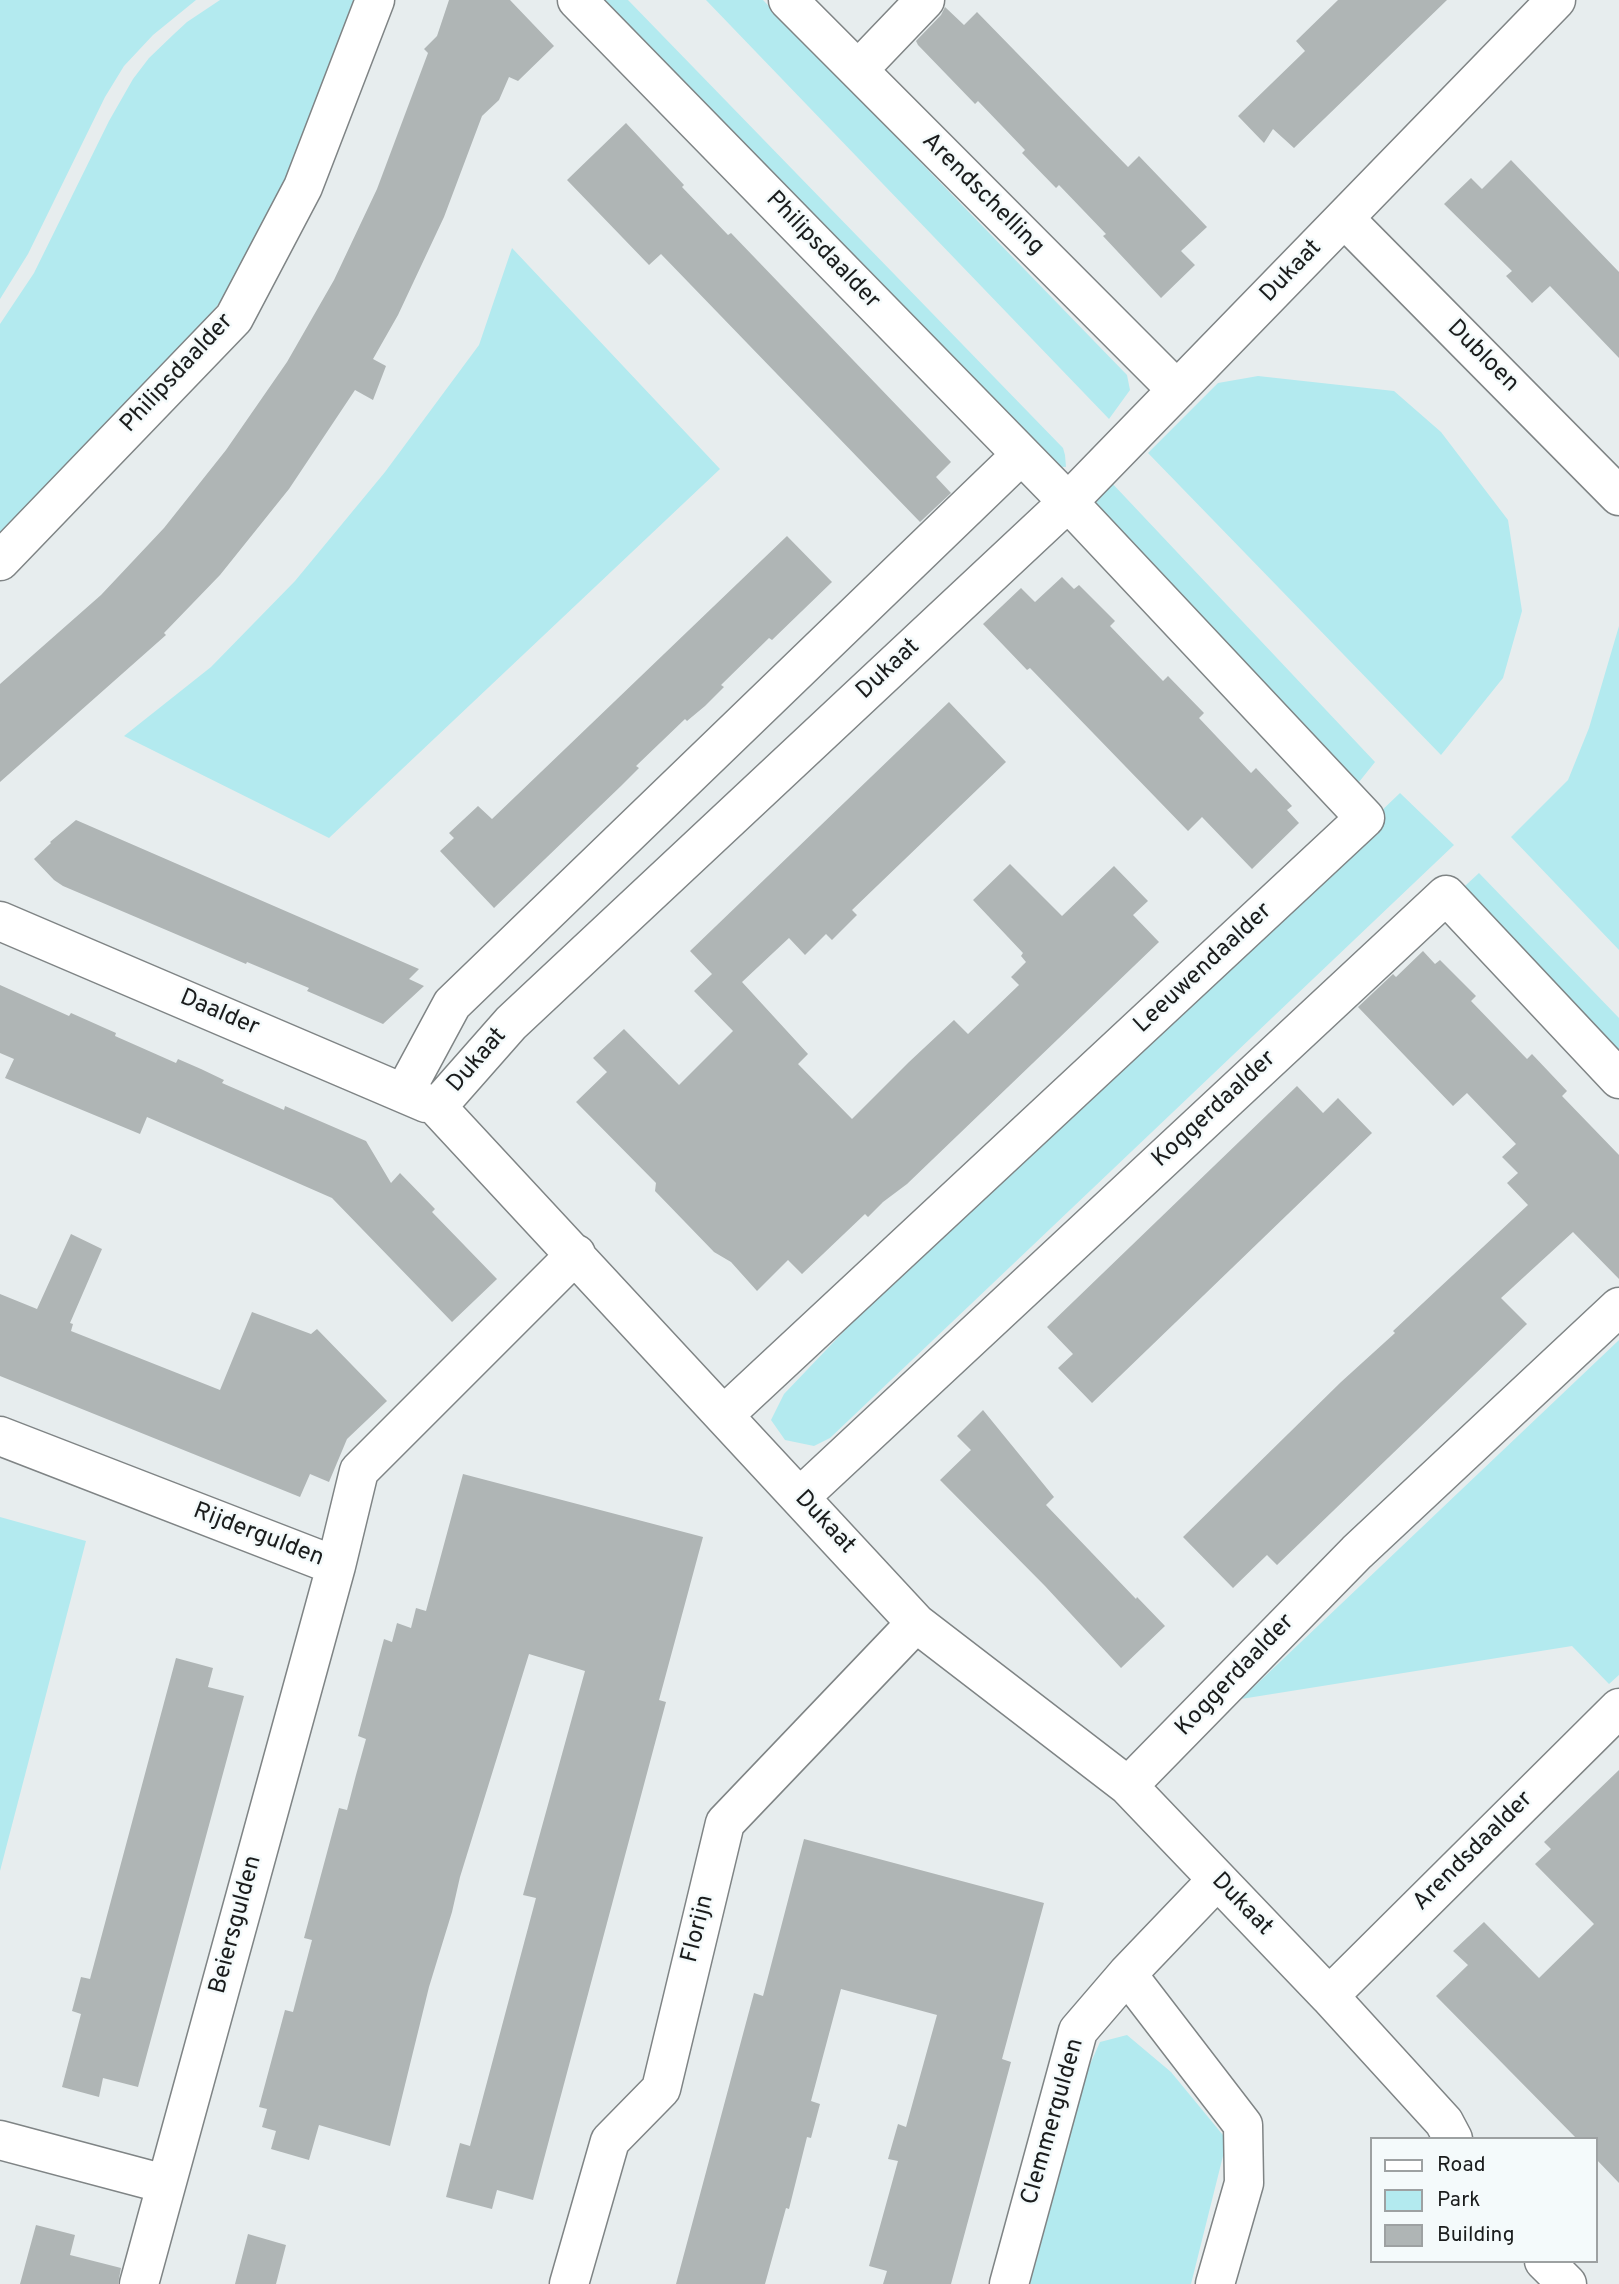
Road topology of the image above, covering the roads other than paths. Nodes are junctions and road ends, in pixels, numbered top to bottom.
1 (375, 0) edge
2 (577, 0) edge
3 (788, 0) edge
4 (925, 0) edge
5 (1556, 0) edge
6 (858, 70) junction
7 (1344, 218) junction
8 (1177, 390) junction
9 (1021, 455) junction
10 (1619, 496) edge
11 (1068, 502) junction
12 (0, 561) edge
13 (0, 921) edge
14 (1619, 1079) edge
15 (421, 1100) junction
16 (576, 1254) junction
17 (1619, 1307) edge
18 (724, 1415) junction
19 (0, 1436) edge
20 (800, 1497) junction
21 (335, 1566) junction
22 (916, 1623) junction
23 (1619, 1708) edge
24 (1128, 1786) junction
25 (1217, 1880) junction
26 (1127, 1974) junction
27 (1329, 1996) junction
28 (1451, 2137) edge
29 (0, 2140) edge
30 (166, 2184) junction
31 (1546, 2263) edge
32 (139, 2284) edge
33 (569, 2284) edge
34 (1009, 2284) edge
35 (1215, 2284) edge
36 (1567, 2284) edge

1 - 12 street, Philipsdaalder
2 - 9 street, Philipsdaalder
3 - 6 street, Arendschelling
4 - 6 street
5 - 7 street, Dukaat
6 - 8 street, Arendschelling
7 - 8 street, Dukaat
7 - 10 street, Dubloen
8 - 11 street, Dukaat
9 - 11 street, Philipsdaalder
9 - 15 street
11 - 15 street, Dukaat
11 - 18 street, Leeuwendaalder
13 - 15 street, Daalder
14 - 20 street, Koggerdaalder
15 - 16 street, Dukaat
16 - 18 street, Dukaat
16 - 21 street, Rijdergulden
17 - 24 street, Koggerdaalder
18 - 20 street, Dukaat
19 - 21 street, Rijdergulden
20 - 22 street, Dukaat
21 - 30 street, Beiersgulden
22 - 24 street, Dukaat
22 - 33 street, Florijn
23 - 27 street, Arendsdaalder
24 - 25 street, Dukaat
25 - 26 street, Clemmergulden
25 - 27 street, Dukaat
26 - 34 street, Clemmergulden
26 - 35 street
27 - 28 street, Dukaat
29 - 30 street
30 - 32 street, Beiersgulden
31 - 36 street

